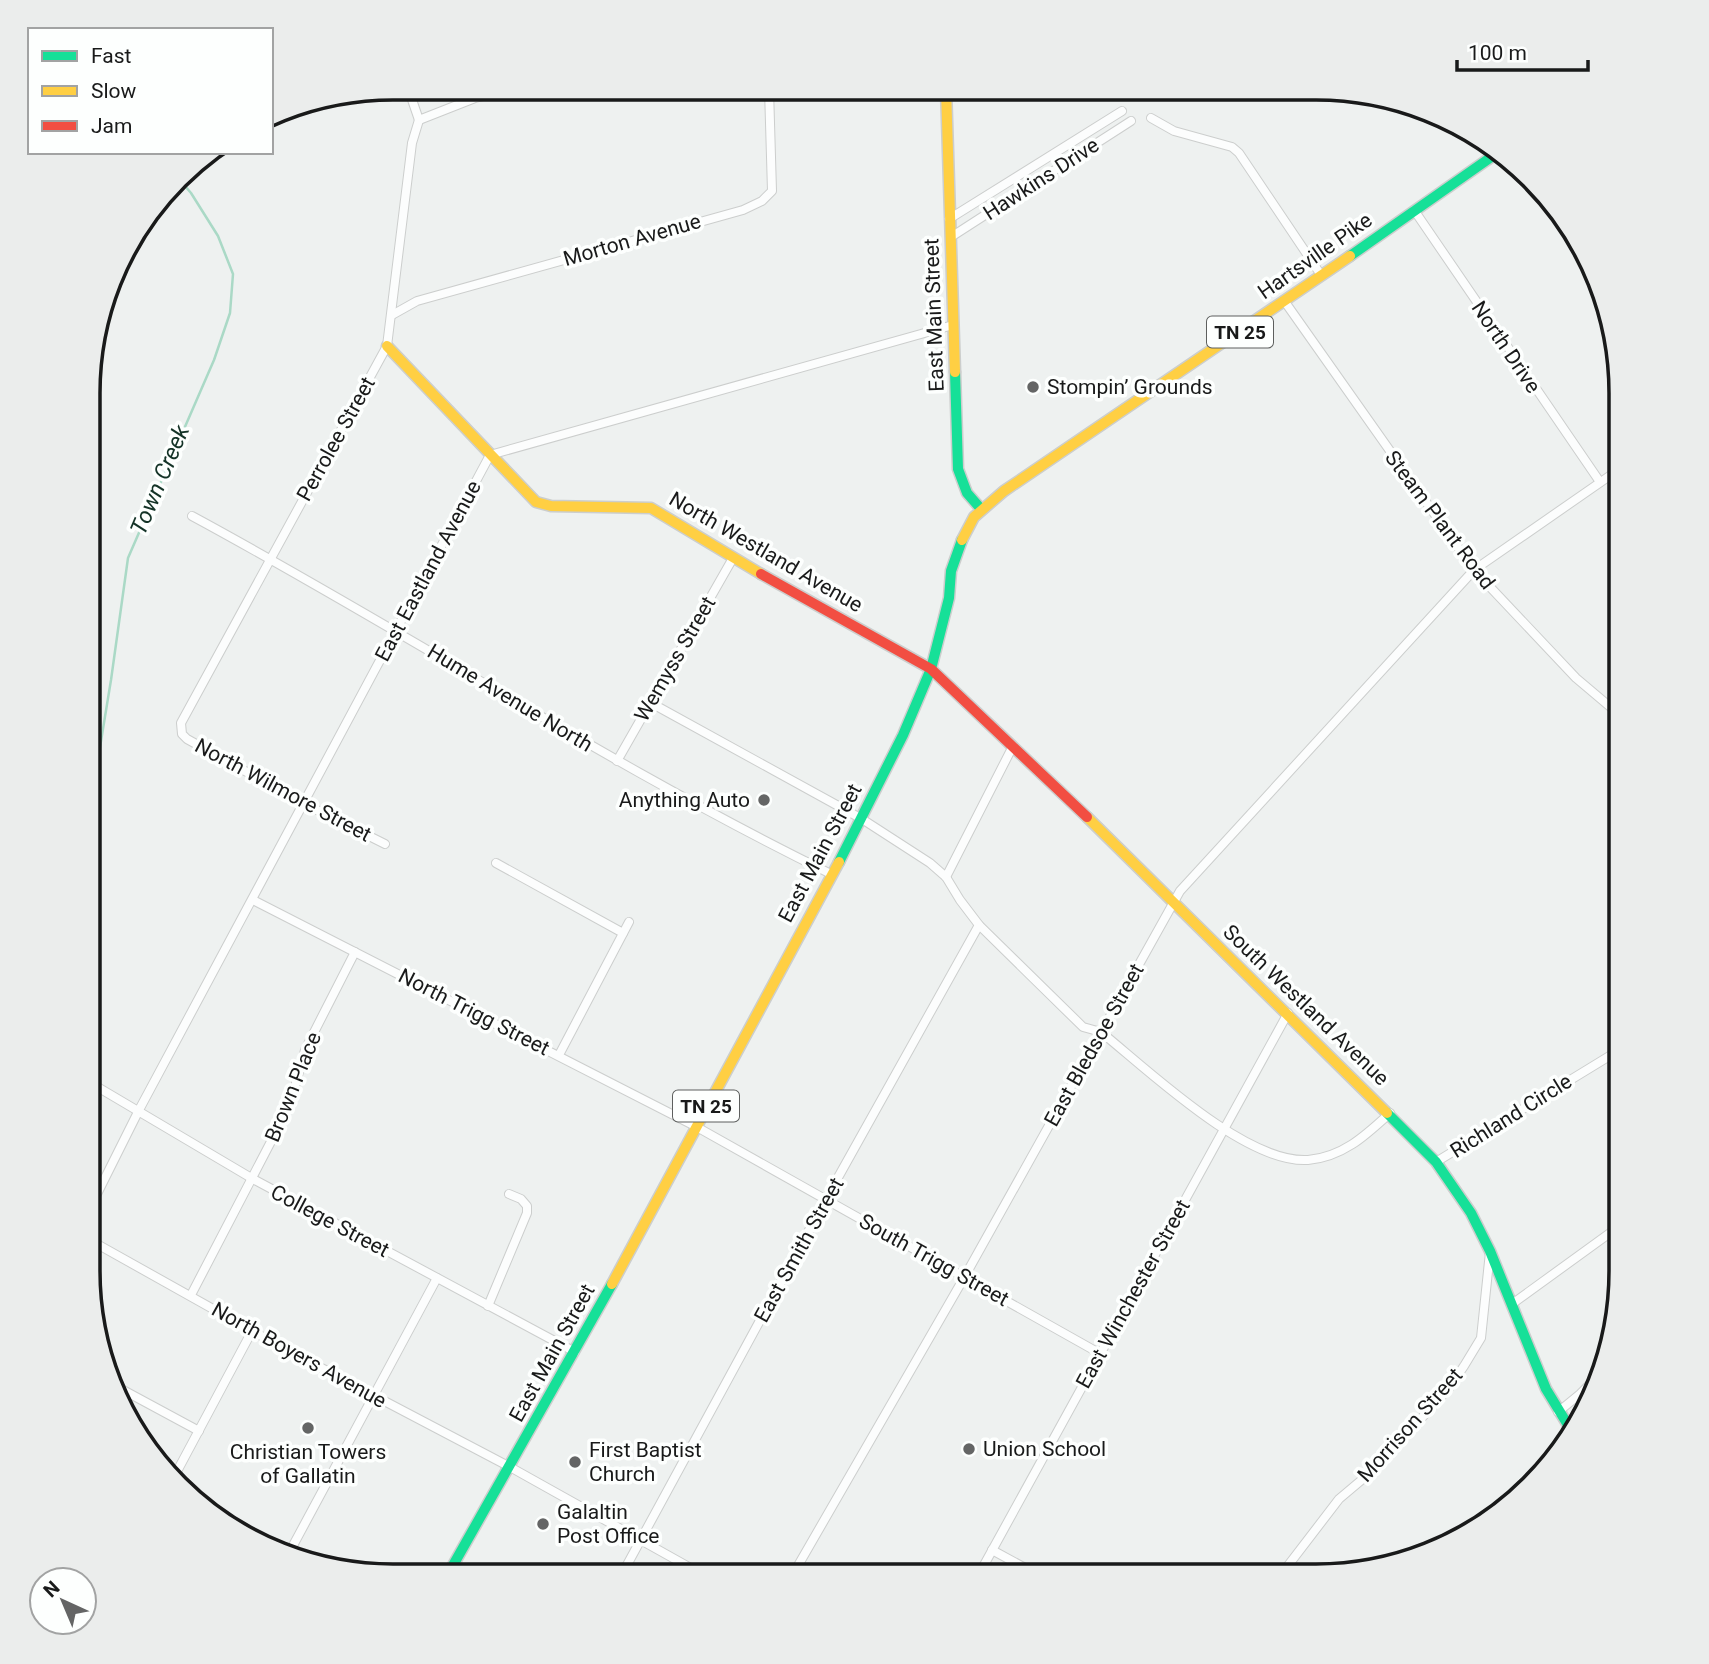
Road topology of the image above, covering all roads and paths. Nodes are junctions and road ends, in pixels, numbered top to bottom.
1 (412, 100) edge
2 (470, 100) edge
3 (769, 100) edge
4 (946, 100) edge
5 (1122, 111) dead end
6 (1151, 118) dead end
7 (419, 120) junction
8 (1131, 121) dead end
9 (1491, 157) edge
10 (1414, 210) junction
11 (949, 219) junction
12 (951, 237) junction
13 (1321, 275) junction
14 (1285, 302) junction
15 (392, 315) junction
16 (953, 325) junction
17 (387, 346) junction
18 (490, 455) junction
19 (1609, 476) edge
20 (1600, 482) junction
21 (981, 509) junction
22 (191, 516) dead end
23 (733, 558) junction
24 (270, 559) junction
25 (1474, 570) junction
26 (396, 630) junction
27 (931, 669) junction
28 (651, 703) junction
29 (1609, 706) edge
30 (182, 734) joint
31 (1013, 746) junction
32 (617, 761) junction
33 (303, 803) junction
34 (862, 819) junction
35 (386, 844) dead end
36 (496, 863) dead end
37 (831, 874) junction
38 (946, 877) junction
39 (253, 900) junction
40 (1172, 903) junction
41 (629, 922) dead end
42 (979, 925) junction
43 (623, 933) junction
44 (355, 952) junction
45 (1289, 1013) junction
46 (1101, 1032) junction
47 (559, 1055) junction
48 (1609, 1055) edge
49 (100, 1088) edge
50 (139, 1110) junction
51 (1390, 1113) junction
52 (695, 1126) junction
53 (1223, 1130) junction
54 (1436, 1162) junction
55 (253, 1179) junction
56 (100, 1188) edge
57 (509, 1194) dead end
58 (826, 1199) junction
59 (1609, 1234) edge
60 (100, 1246) edge
61 (1490, 1251) junction
62 (965, 1276) junction
63 (437, 1279) junction
64 (191, 1295) junction
65 (1512, 1304) junction
66 (488, 1306) junction
67 (252, 1331) junction
68 (575, 1352) junction
69 (1099, 1353) junction
70 (1584, 1390) edge
71 (126, 1391) edge
72 (374, 1398) junction
73 (1558, 1412) junction
74 (1566, 1424) edge
75 (200, 1431) junction
76 (510, 1467) junction
77 (178, 1470) edge
78 (640, 1540) junction
79 (293, 1546) edge
80 (992, 1550) junction
81 (454, 1564) edge
82 (627, 1564) edge
83 (683, 1564) edge
84 (799, 1564) edge
85 (984, 1564) edge
86 (1018, 1564) edge
87 (1289, 1564) edge

1 - 7 street
2 - 7 street
3 - 15 street, Morton Avenue
4 - 11 street, East Main Street
5 - 11 street, Hawkins Drive
6 - 13 street
7 - 15 street, Perrolee Street
8 - 12 street, Hawkins Drive
9 - 10 street, Hartsville Pike / TN 25
10 - 13 street, Hartsville Pike / TN 25
10 - 20 street, North Drive
11 - 12 street, East Main Street
12 - 16 street, East Main Street
13 - 14 street, Hartsville Pike / TN 25
14 - 21 street, Hartsville Pike / TN 25
14 - 25 street, Steam Plant Road
15 - 17 street, Perrolee Street
16 - 18 street, East Eastland Avenue
16 - 21 street, East Main Street
17 - 18 street, North Westland Avenue
17 - 24 street, Perrolee Street
18 - 23 street, North Westland Avenue
18 - 26 street, East Eastland Avenue
19 - 20 street
20 - 25 street
21 - 27 street, East Main Street / TN 25
22 - 24 street, Hume Avenue North
23 - 27 street, North Westland Avenue
23 - 28 street, Wemyss Street
24 - 26 street, Hume Avenue North
24 - 30 street, Perrolee Street
25 - 29 street, Steam Plant Road
25 - 40 street, East Bledsoe Street
26 - 32 street, Hume Avenue North
26 - 33 street, East Eastland Avenue
27 - 31 street, South Westland Avenue
27 - 34 street, East Main Street / TN 25
28 - 32 street, Wemyss Street
28 - 34 street
30 - 33 street, North Wilmore Street
31 - 38 street
31 - 40 street, South Westland Avenue
32 - 37 street, Hume Avenue North
33 - 35 street, North Wilmore Street
33 - 39 street, East Eastland Avenue
34 - 37 street, East Main Street / TN 25
34 - 38 street
36 - 43 street
37 - 52 street, East Main Street / TN 25
38 - 42 street
39 - 44 street, North Trigg Street
39 - 50 street, East Eastland Avenue
40 - 45 street, South Westland Avenue
40 - 46 street, East Bledsoe Street
41 - 43 street
42 - 46 street
42 - 58 street, East Smith Street
43 - 47 street
44 - 47 street, North Trigg Street
44 - 55 street, Brown Place
45 - 51 street, South Westland Avenue
45 - 53 street, East Winchester Street
46 - 53 street
46 - 62 street, East Bledsoe Street
47 - 52 street, North Trigg Street
48 - 54 street, Richland Circle
49 - 50 street, College Street
50 - 55 street, College Street
50 - 56 street, East Eastland Avenue
51 - 53 street
51 - 54 street, South Westland Avenue
52 - 58 street, South Trigg Street
52 - 68 street, East Main Street / TN 25
53 - 69 street, East Winchester Street
54 - 61 street, South Westland Avenue
55 - 63 street, College Street
55 - 64 street, Brown Place
57 - 66 street
58 - 62 street, South Trigg Street
58 - 78 street, East Smith Street
59 - 65 street
60 - 64 street, North Boyers Avenue
61 - 65 street, South Westland Avenue
61 - 87 street, Morrison Street
62 - 69 street, South Trigg Street
62 - 84 street, East Bledsoe Street
63 - 66 street, College Street
63 - 72 street
64 - 67 street, North Boyers Avenue
65 - 73 street, South Westland Avenue
66 - 68 street, College Street
67 - 72 street, North Boyers Avenue
67 - 75 street
68 - 76 street, East Main Street / TN 25
69 - 80 street, East Winchester Street
70 - 73 street
71 - 75 street
72 - 76 street, North Boyers Avenue
72 - 79 street
73 - 74 street, South Westland Avenue
75 - 77 street
76 - 78 street, North Boyers Avenue
76 - 81 street, East Main Street / TN 25
78 - 82 street, East Smith Street
78 - 83 street, North Boyers Avenue
80 - 85 street, East Winchester Street
80 - 86 street

